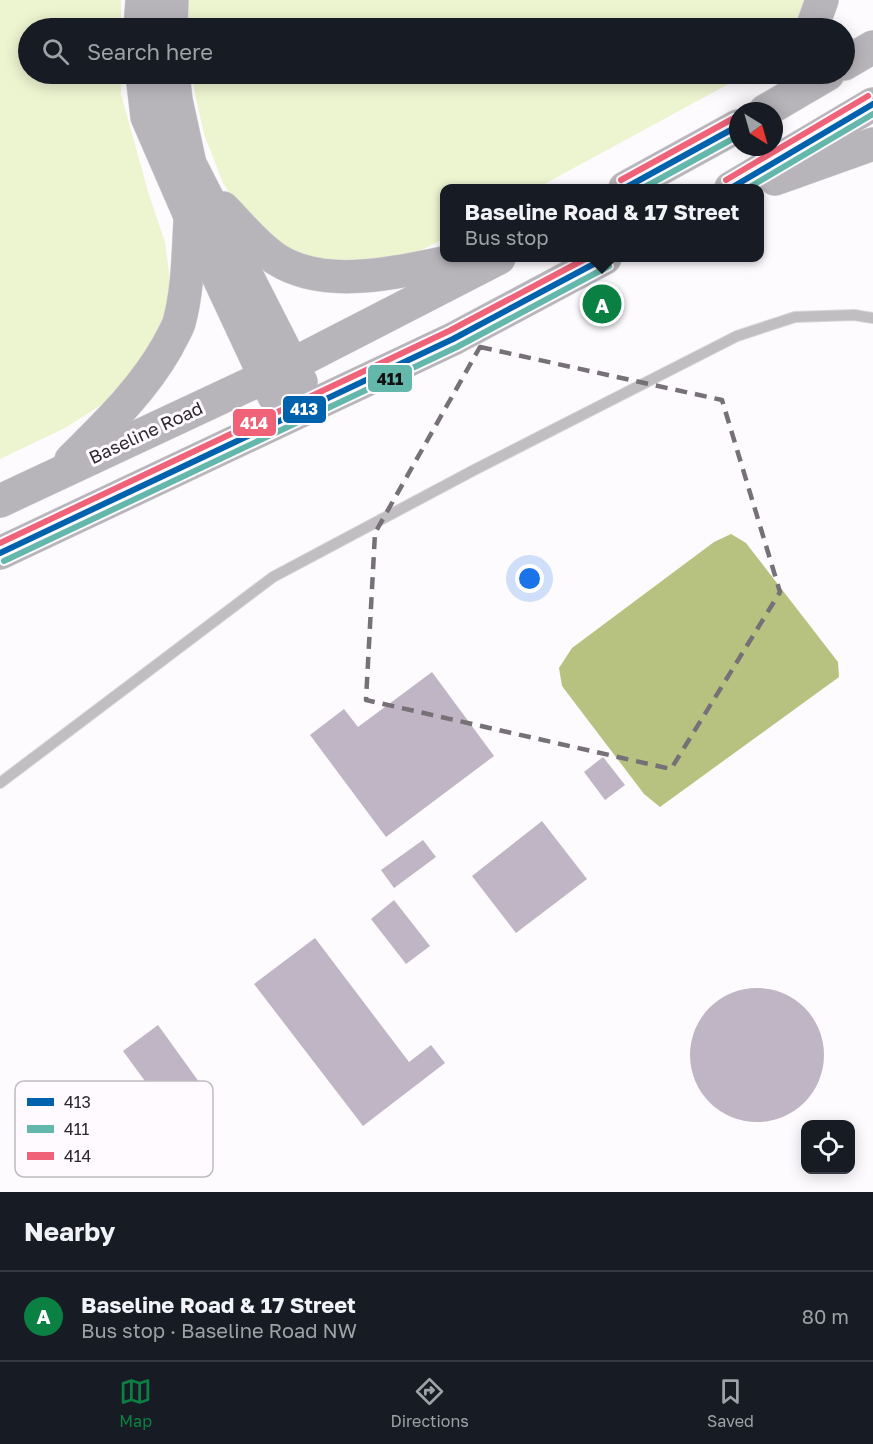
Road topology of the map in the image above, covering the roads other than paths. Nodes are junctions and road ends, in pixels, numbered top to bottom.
1 (142, 0) edge
2 (172, 0) edge
3 (822, 0) edge
4 (141, 18) edge
5 (171, 18) edge
6 (816, 18) edge
7 (873, 47) edge
8 (855, 58) edge
9 (143, 84) edge
10 (174, 84) edge
11 (773, 84) edge
12 (811, 84) edge
13 (760, 102) edge
14 (780, 102) edge
15 (873, 104) edge
16 (729, 131) edge
17 (873, 144) edge
18 (190, 164) junction
19 (634, 184) edge
20 (739, 184) edge
21 (761, 184) edge
22 (190, 216) junction
23 (446, 262) edge
24 (491, 262) edge
25 (597, 262) edge
26 (873, 318) edge
27 (279, 371) junction
28 (298, 413) junction
29 (56, 476) junction
30 (0, 501) edge
31 (0, 553) edge
32 (0, 783) edge

1 - 4 main road
2 - 5 main road
3 - 6 main road
7 - 8 main road
9 - 22 main road
10 - 18 main road
11 - 13 main road
12 - 14 main road
15 - 20 main road
16 - 19 main road
17 - 21 main road
18 - 23 main road
18 - 27 main road
22 - 27 main road
22 - 29 main road
24 - 27 main road, Baseline Road
25 - 28 main road
26 - 32 lane
27 - 28 main road
27 - 29 main road, Baseline Road
28 - 31 main road
29 - 30 main road, Baseline Road

